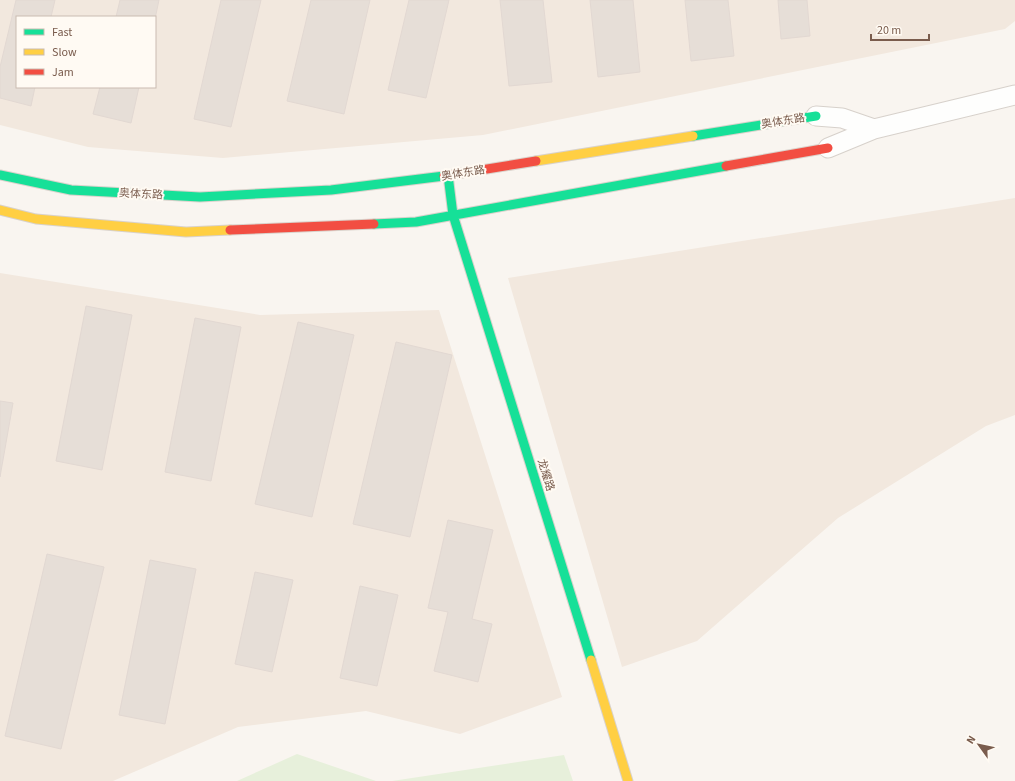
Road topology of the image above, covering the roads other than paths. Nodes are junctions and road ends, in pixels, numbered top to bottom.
1 (1015, 95) edge
2 (816, 116) joint
3 (874, 129) junction
4 (828, 148) joint
5 (0, 175) edge
6 (448, 175) junction
7 (0, 210) edge
8 (453, 215) junction
9 (628, 781) edge

1 - 3 street
2 - 3 street, 奥体东路
2 - 6 main road, 奥体东路
3 - 4 street
4 - 8 main road
5 - 6 main road, 奥体东路
6 - 8 main road, 龙耀路
7 - 8 main road
8 - 9 main road, 龙耀路

